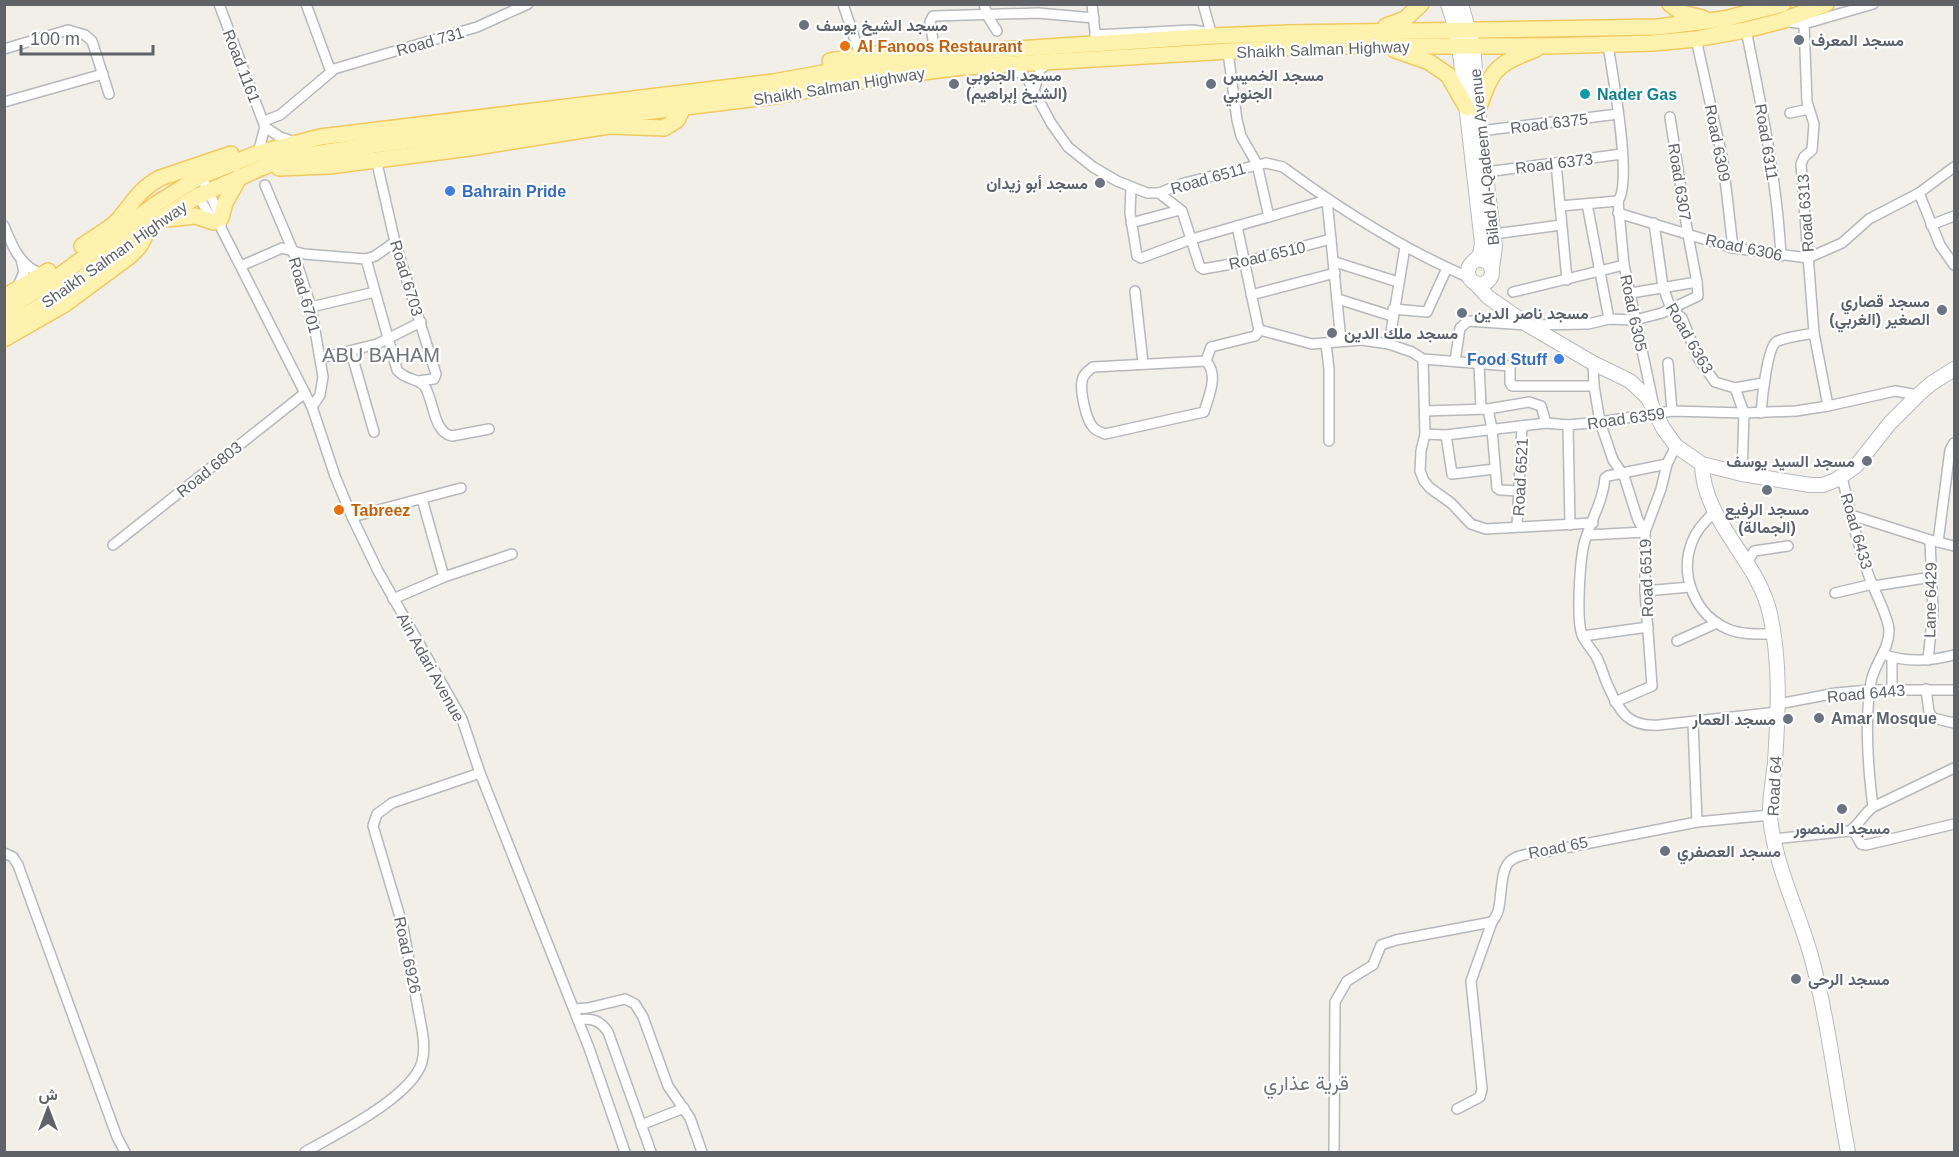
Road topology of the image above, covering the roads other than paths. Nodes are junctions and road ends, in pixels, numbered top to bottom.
1 (219, 4) edge
2 (306, 4) edge
3 (528, 4) edge
4 (843, 4) edge
5 (936, 4) edge
6 (984, 4) edge
7 (1092, 4) edge
8 (1203, 4) edge
9 (1421, 4) edge
10 (1448, 4) edge
11 (1461, 4) edge
12 (1670, 4) edge
13 (1784, 4) edge
14 (1826, 4) edge
15 (1873, 4) edge
16 (987, 15) junction
17 (936, 16) junction
18 (1094, 18) junction
19 (1724, 19) junction
20 (1781, 21) junction
21 (1804, 24) junction
22 (1462, 29) junction
23 (1366, 30) junction
24 (1746, 30) junction
25 (997, 31) dead end
26 (1212, 36) junction
27 (1095, 39) junction
28 (1696, 39) junction
29 (1383, 45) junction
30 (1608, 45) junction
31 (934, 46) junction
32 (1466, 46) junction
33 (1545, 46) junction
34 (4, 49) edge
35 (970, 52) junction
36 (1228, 52) junction
37 (860, 55) junction
38 (1050, 62) junction
39 (1000, 64) junction
40 (331, 72) junction
41 (103, 74) junction
42 (1034, 91) junction
43 (109, 94) dead end
44 (661, 96) junction
45 (4, 102) edge
46 (683, 108) junction
47 (1473, 109) junction
48 (1809, 109) junction
49 (1790, 113) dead end
50 (1618, 114) junction
51 (1670, 117) dead end
52 (265, 124) junction
53 (1480, 131) junction
54 (297, 142) junction
55 (1622, 154) junction
56 (376, 159) junction
57 (259, 160) junction
58 (1261, 164) junction
59 (1556, 164) junction
60 (1954, 167) edge
61 (1485, 172) junction
62 (240, 176) junction
63 (196, 179) junction
64 (264, 185) dead end
65 (1131, 188) junction
66 (176, 190) junction
67 (203, 193) junction
68 (1159, 193) junction
69 (1918, 193) junction
70 (135, 198) junction
71 (1327, 200) junction
72 (1618, 201) junction
73 (1587, 204) junction
74 (1560, 206) junction
75 (1180, 210) junction
76 (1618, 213) junction
77 (1954, 216) edge
78 (1269, 217) junction
79 (218, 223) junction
80 (1131, 223) junction
81 (1654, 223) junction
82 (153, 224) junction
83 (1561, 225) junction
84 (1931, 225) junction
85 (4, 226) edge
86 (1237, 226) junction
87 (1494, 234) junction
88 (1688, 235) junction
89 (1192, 239) junction
90 (1332, 240) junction
91 (394, 242) junction
92 (1405, 247) junction
93 (1732, 248) junction
94 (293, 251) junction
95 (1781, 256) junction
96 (1808, 258) junction
97 (21, 259) junction
98 (366, 259) junction
99 (1243, 262) junction
100 (1335, 262) junction
101 (1624, 265) junction
102 (1954, 265) edge
103 (241, 266) junction
104 (1447, 268) junction
105 (1599, 271) junction
106 (1472, 272) junction
107 (1335, 273) junction
108 (1492, 273) junction
109 (43, 274) junction
110 (1567, 280) junction
111 (87, 282) junction
112 (1398, 282) junction
113 (1697, 282) junction
114 (1663, 287) junction
115 (1135, 291) dead end
116 (375, 292) junction
117 (1513, 292) dead end
118 (1631, 293) junction
119 (10, 294) edge
120 (1251, 295) junction
121 (1338, 299) junction
122 (311, 308) junction
123 (1671, 309) junction
124 (4, 310) edge
125 (1393, 312) junction
126 (1609, 319) junction
127 (1635, 320) junction
128 (421, 322) junction
129 (4, 325) edge
130 (1528, 325) junction
131 (1260, 330) junction
132 (1814, 333) junction
133 (4, 339) edge
134 (389, 340) junction
135 (1341, 341) junction
136 (1326, 344) junction
137 (1389, 344) junction
138 (351, 352) junction
139 (321, 358) junction
140 (1423, 359) junction
141 (1206, 361) junction
142 (1455, 361) junction
143 (1143, 363) junction
144 (1593, 363) junction
145 (1668, 363) dead end
146 (1479, 364) junction
147 (1954, 369) edge
148 (418, 381) junction
149 (1763, 383) junction
150 (1593, 386) junction
151 (1530, 387) junction
152 (1735, 388) junction
153 (305, 393) junction
154 (1918, 395) junction
155 (1529, 402) junction
156 (1828, 406) junction
157 (312, 407) junction
158 (1485, 408) junction
159 (1425, 411) junction
160 (1672, 411) junction
161 (1655, 413) junction
162 (1744, 413) junction
163 (1761, 413) junction
164 (1600, 422) junction
165 (1546, 423) junction
166 (1568, 425) junction
167 (1522, 426) junction
168 (489, 429) dead end
169 (1492, 429) junction
170 (374, 432) dead end
171 (1425, 434) junction
172 (1446, 435) junction
173 (1329, 441) dead end
174 (1954, 443) edge
175 (1676, 446) junction
176 (1701, 464) junction
177 (1667, 465) junction
178 (1495, 469) junction
179 (1622, 473) junction
180 (1742, 474) junction
181 (1842, 477) junction
182 (461, 488) dead end
183 (1520, 491) junction
184 (422, 499) junction
185 (1954, 501) edge
186 (1943, 504) junction
187 (1713, 512) junction
188 (1851, 515) junction
189 (352, 517) junction
190 (1593, 523) junction
191 (1570, 525) junction
192 (1517, 528) junction
193 (1645, 532) junction
194 (1587, 535) junction
195 (1934, 541) junction
196 (113, 545) dead end
197 (1788, 546) dead end
198 (1954, 546) edge
199 (512, 554) dead end
200 (1747, 563) junction
201 (444, 577) junction
202 (1932, 578) junction
203 (1873, 585) junction
204 (1690, 587) junction
205 (1645, 591) junction
206 (1834, 593) dead end
207 (393, 599) junction
208 (1717, 623) junction
209 (1648, 627) junction
210 (1774, 634) junction
211 (1582, 636) junction
212 (1677, 641) dead end
213 (1954, 655) edge
214 (1888, 656) junction
215 (1928, 660) junction
216 (1892, 689) junction
217 (1926, 689) junction
218 (1870, 690) junction
219 (1954, 690) edge
220 (1615, 702) junction
221 (1778, 708) junction
222 (1693, 723) junction
223 (1954, 723) edge
224 (1954, 768) edge
225 (480, 773) junction
226 (1873, 807) junction
227 (1770, 815) junction
228 (1697, 822) junction
229 (1954, 824) edge
230 (1852, 830) junction
231 (1774, 839) junction
232 (9, 855) edge
233 (1492, 922) junction
234 (574, 1010) junction
235 (578, 1020) junction
236 (684, 1108) junction
237 (1457, 1109) dead end
238 (641, 1125) junction
239 (125, 1152) edge
240 (305, 1152) edge
241 (625, 1152) edge
242 (651, 1152) edge
243 (702, 1152) edge
244 (1334, 1152) edge
245 (1848, 1152) edge

1 - 52 street, Road 1161
2 - 40 street
3 - 40 street, Road 731
4 - 37 street
5 - 17 street
6 - 16 street
7 - 18 street
8 - 26 street
9 - 23 main road
10 - 22 street
11 - 22 street
12 - 19 main road
13 - 19 main road, Shaikh Salman Highway
14 - 20 main road, Shaikh Salman Highway
15 - 21 street
16 - 17 street
16 - 18 street
16 - 25 street
17 - 31 street
18 - 27 street
19 - 22 main road, Shaikh Salman Highway
20 - 21 street
20 - 24 main road, Shaikh Salman Highway
21 - 48 street, Road 6313
22 - 23 main road, Shaikh Salman Highway
22 - 32 street, Bilad Al-Qadeem Avenue
23 - 26 main road, Shaikh Salman Highway
24 - 28 main road, Shaikh Salman Highway
24 - 95 street, Road 6311
26 - 27 main road, Shaikh Salman Highway
27 - 35 main road, Shaikh Salman Highway
28 - 30 main road, Shaikh Salman Highway
28 - 93 street, Road 6309
29 - 32 main road, Shaikh Salman Highway
29 - 36 main road, Shaikh Salman Highway
29 - 47 main road
30 - 33 main road, Shaikh Salman Highway
30 - 50 street
31 - 35 main road
31 - 37 main road
32 - 33 main road, Shaikh Salman Highway
32 - 47 street, Bilad Al-Qadeem Avenue
33 - 47 main road
34 - 41 street
35 - 44 main road, Shaikh Salman Highway
36 - 38 main road, Shaikh Salman Highway
36 - 58 street, Road 6511
37 - 44 main road
38 - 39 main road, Shaikh Salman Highway
38 - 42 street
39 - 42 street
39 - 46 main road, Shaikh Salman Highway
40 - 52 street, Road 731
41 - 43 street
41 - 45 street
42 - 65 street
44 - 54 main road, Shaikh Salman Highway
46 - 56 main road
46 - 57 main road, Shaikh Salman Highway
47 - 53 street, Bilad Al-Qadeem Avenue
47 - 106 street, Bilad Al-Qadeem Avenue
48 - 49 street
48 - 96 street, Road 6313
50 - 53 street, Road 6375
50 - 55 street
51 - 88 street, Road 6307
52 - 54 street
52 - 57 street
53 - 61 street, Bilad Al-Qadeem Avenue
54 - 57 main road, Shaikh Salman Highway
55 - 59 street, Road 6373
55 - 72 street
56 - 57 main road
56 - 91 street, Road 6703
57 - 62 main road, Shaikh Salman Highway
57 - 63 main road, Shaikh Salman Highway
57 - 70 main road
58 - 68 street, Road 6511
58 - 71 street
58 - 78 street
59 - 61 street, Road 6373
59 - 74 street
60 - 69 street, Road 6306
61 - 87 street, Bilad Al-Qadeem Avenue
62 - 67 main road, Shaikh Salman Highway
62 - 79 main road
63 - 66 main road, Shaikh Salman Highway
63 - 67 street, Ain Adari Avenue
64 - 94 street, Road 6701
65 - 68 street
65 - 80 street
66 - 70 main road
66 - 124 main road, Shaikh Salman Highway
67 - 79 street, Ain Adari Avenue
67 - 82 main road, Shaikh Salman Highway
68 - 75 street
69 - 84 street
69 - 96 street, Road 6306
70 - 109 main road
71 - 78 street
71 - 90 street
71 - 92 street
72 - 73 street
72 - 76 street, Road 6305
73 - 74 street
73 - 105 street
74 - 83 street
75 - 80 street
75 - 89 street
76 - 81 street, Road 6306
76 - 101 street, Road 6305
77 - 84 street
78 - 86 street
79 - 82 main road
79 - 103 street, Ain Adari Avenue
80 - 89 street
81 - 88 street, Road 6306
81 - 114 street, Road 6363
82 - 111 main road
83 - 87 street
83 - 110 street
84 - 102 street
85 - 97 street
86 - 89 street
86 - 99 street
87 - 108 street, Bilad Al-Qadeem Avenue
88 - 93 street, Road 6306
88 - 113 street, Road 6307
89 - 99 street, Road 6510
90 - 99 street, Road 6510
90 - 100 street
91 - 98 street
91 - 128 street, Road 6703
92 - 104 street
92 - 112 street
93 - 95 street, Road 6306
94 - 98 street
94 - 103 street
94 - 122 street, Road 6701
95 - 96 street, Road 6306
96 - 132 street, Road 6313
97 - 109 street
97 - 119 street
98 - 116 street
99 - 120 street
100 - 107 street
100 - 112 street
101 - 105 street
101 - 118 street, Road 6305
103 - 153 street, Ain Adari Avenue
104 - 106 street
104 - 125 street
105 - 110 street
105 - 126 street
106 - 108 street
106 - 108 street
106 - 130 street
107 - 120 street, Road 6510
107 - 121 street
108 - 130 street
109 - 119 main road
110 - 117 street
111 - 129 main road, Shaikh Salman Highway
111 - 133 main road
112 - 125 street
113 - 114 street
113 - 123 street
114 - 118 street
114 - 123 street, Road 6363
115 - 143 street
116 - 122 street
116 - 134 street
118 - 127 street, Road 6305
120 - 131 street
121 - 125 street
121 - 135 street
122 - 139 street, Road 6701
123 - 127 street
123 - 152 street, Road 6363
125 - 137 street
126 - 127 street
126 - 130 street
127 - 161 street, Road 6305
128 - 134 street
128 - 148 street, Road 6703
130 - 142 street
130 - 144 street
131 - 136 street
131 - 141 street
132 - 149 street
132 - 156 street, Road 6313
134 - 138 street
134 - 148 street
135 - 136 street
135 - 137 street
136 - 173 street
137 - 140 street
138 - 139 street
138 - 170 street
139 - 157 street, Road 6701
140 - 142 street
140 - 159 street
141 - 143 street
141 - 143 street
142 - 146 street
144 - 150 street, Road 6519
144 - 161 street
145 - 160 street
146 - 151 street
146 - 158 street
147 - 154 street
148 - 168 street
149 - 152 street
149 - 163 street
150 - 151 street
150 - 164 street, Road 6519
151 - 155 street
152 - 162 street
153 - 157 street, Ain Adari Avenue
153 - 196 street, Road 6803
154 - 156 street, Road 6359
154 - 181 street
155 - 158 street
155 - 165 street
156 - 163 street, Road 6359
157 - 189 street, Ain Adari Avenue
158 - 159 street
158 - 169 street
159 - 171 street
160 - 161 street, Road 6359
160 - 162 street, Road 6359
161 - 164 street, Road 6359
161 - 175 street
162 - 163 street, Road 6359
162 - 180 street
164 - 166 street, Road 6359
164 - 179 street, Road 6519
165 - 166 street, Road 6359
165 - 167 street, Road 6359
166 - 191 street
167 - 169 street, Road 6359
167 - 183 street, Road 6521
169 - 172 street, Road 6359
169 - 178 street
171 - 172 street, Road 6359
171 - 192 street
172 - 178 street
174 - 186 street, Lane 6429
175 - 176 street
175 - 177 street
176 - 180 street
176 - 187 street, Road 64
177 - 179 street
177 - 193 street
178 - 183 street
179 - 190 street
179 - 193 street, Road 6519
180 - 181 street
181 - 188 street, Road 6433
182 - 184 street
183 - 192 street, Road 6521
184 - 189 street
184 - 201 street
185 - 186 street
186 - 195 street, Lane 6429
187 - 200 street, Road 64
187 - 204 street
188 - 195 street
188 - 203 street, Road 6433
189 - 207 street, Ain Adari Avenue
190 - 191 street
190 - 194 street
191 - 192 street
193 - 194 street
193 - 205 street, Road 6519
194 - 211 street
195 - 198 street
195 - 202 street, Lane 6429
197 - 200 street
199 - 201 street
200 - 210 street, Road 64
201 - 207 street
202 - 203 street
202 - 215 street, Lane 6429
203 - 206 street, Road 6433
203 - 214 street, Road 6433
204 - 205 street
204 - 208 street
205 - 209 street, Road 6519
207 - 225 street, Ain Adari Avenue
208 - 210 street
208 - 212 street
209 - 211 street
209 - 220 street, Road 6519
210 - 221 street, Road 64
211 - 220 street
213 - 215 street
214 - 215 street
214 - 216 street
214 - 218 street, Road 6433
216 - 217 street, Road 6443
216 - 218 street, Road 6443
217 - 219 street, Road 6443
217 - 223 street
218 - 221 street, Road 6443
218 - 226 street, Road 6433
220 - 222 street, Road 6443
221 - 222 street, Road 6443
221 - 227 street, Road 64
222 - 228 street
224 - 226 street
225 - 234 street, Ain Adari Avenue
225 - 240 street, Road 6926
226 - 230 street
227 - 228 street, Road 65
227 - 231 street, Road 64
228 - 233 street, Road 65
229 - 230 street
230 - 231 street
231 - 245 street, Road 64
232 - 239 street
233 - 237 street
233 - 244 street
234 - 235 street, Ain Adari Avenue
234 - 236 street
235 - 238 street
235 - 241 street, Ain Adari Avenue
236 - 238 street
236 - 243 street
238 - 242 street

